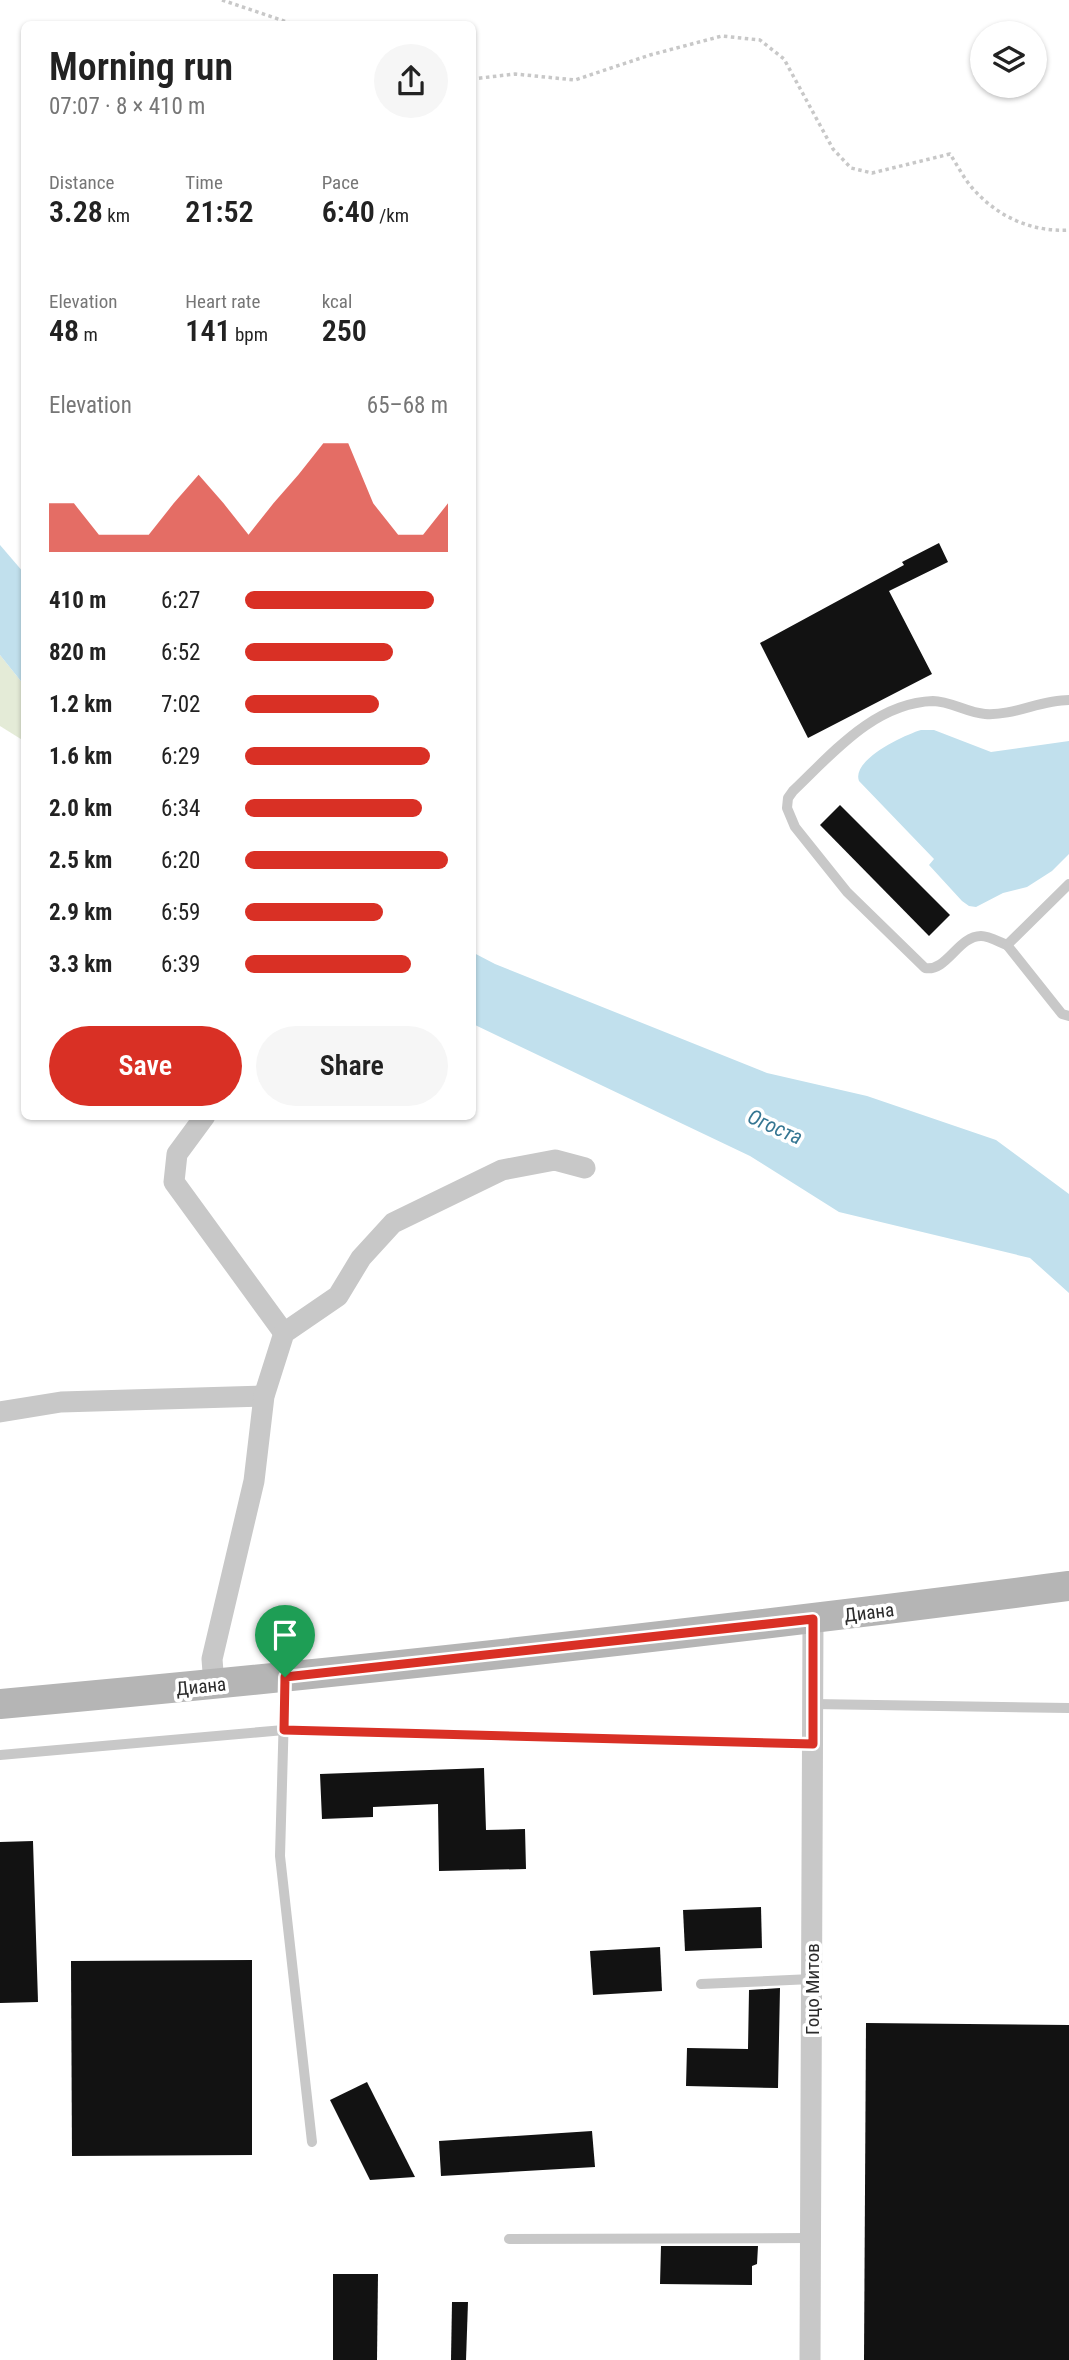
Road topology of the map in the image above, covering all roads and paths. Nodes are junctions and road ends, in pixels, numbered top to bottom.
1 (222, 0) edge
2 (284, 21) edge
3 (476, 79) edge
4 (1069, 230) edge
5 (1069, 700) edge
6 (1069, 884) edge
7 (1007, 945) junction
8 (1069, 1016) edge
9 (202, 1120) edge
10 (585, 1168) dead end
11 (284, 1333) junction
12 (264, 1396) junction
13 (0, 1412) edge
14 (1069, 1586) edge
15 (813, 1619) junction
16 (285, 1677) junction
17 (214, 1685) junction
18 (0, 1704) edge
19 (813, 1704) junction
20 (1069, 1708) edge
21 (284, 1730) junction
22 (813, 1744) junction
23 (0, 1755) edge
24 (812, 1979) junction
25 (701, 1984) dead end
26 (312, 2141) dead end
27 (811, 2238) junction
28 (509, 2239) dead end
29 (810, 2360) edge

1 - 2 path
3 - 4 path
5 - 7 lane
6 - 7 lane
7 - 8 lane
9 - 11 street
10 - 11 street
11 - 12 street
12 - 13 street
12 - 17 street
14 - 15 main road, Диана
15 - 16 main road, Диана
15 - 19 street, Гоцо Митов
16 - 17 main road, Диана
16 - 21 lane
17 - 18 main road, Диана
19 - 20 lane
19 - 22 street, Гоцо Митов
21 - 22 lane
21 - 23 lane
21 - 26 lane
22 - 24 street, Гоцо Митов
24 - 25 lane
24 - 27 street, Гоцо Митов
27 - 28 lane
27 - 29 street, Гоцо Митов

